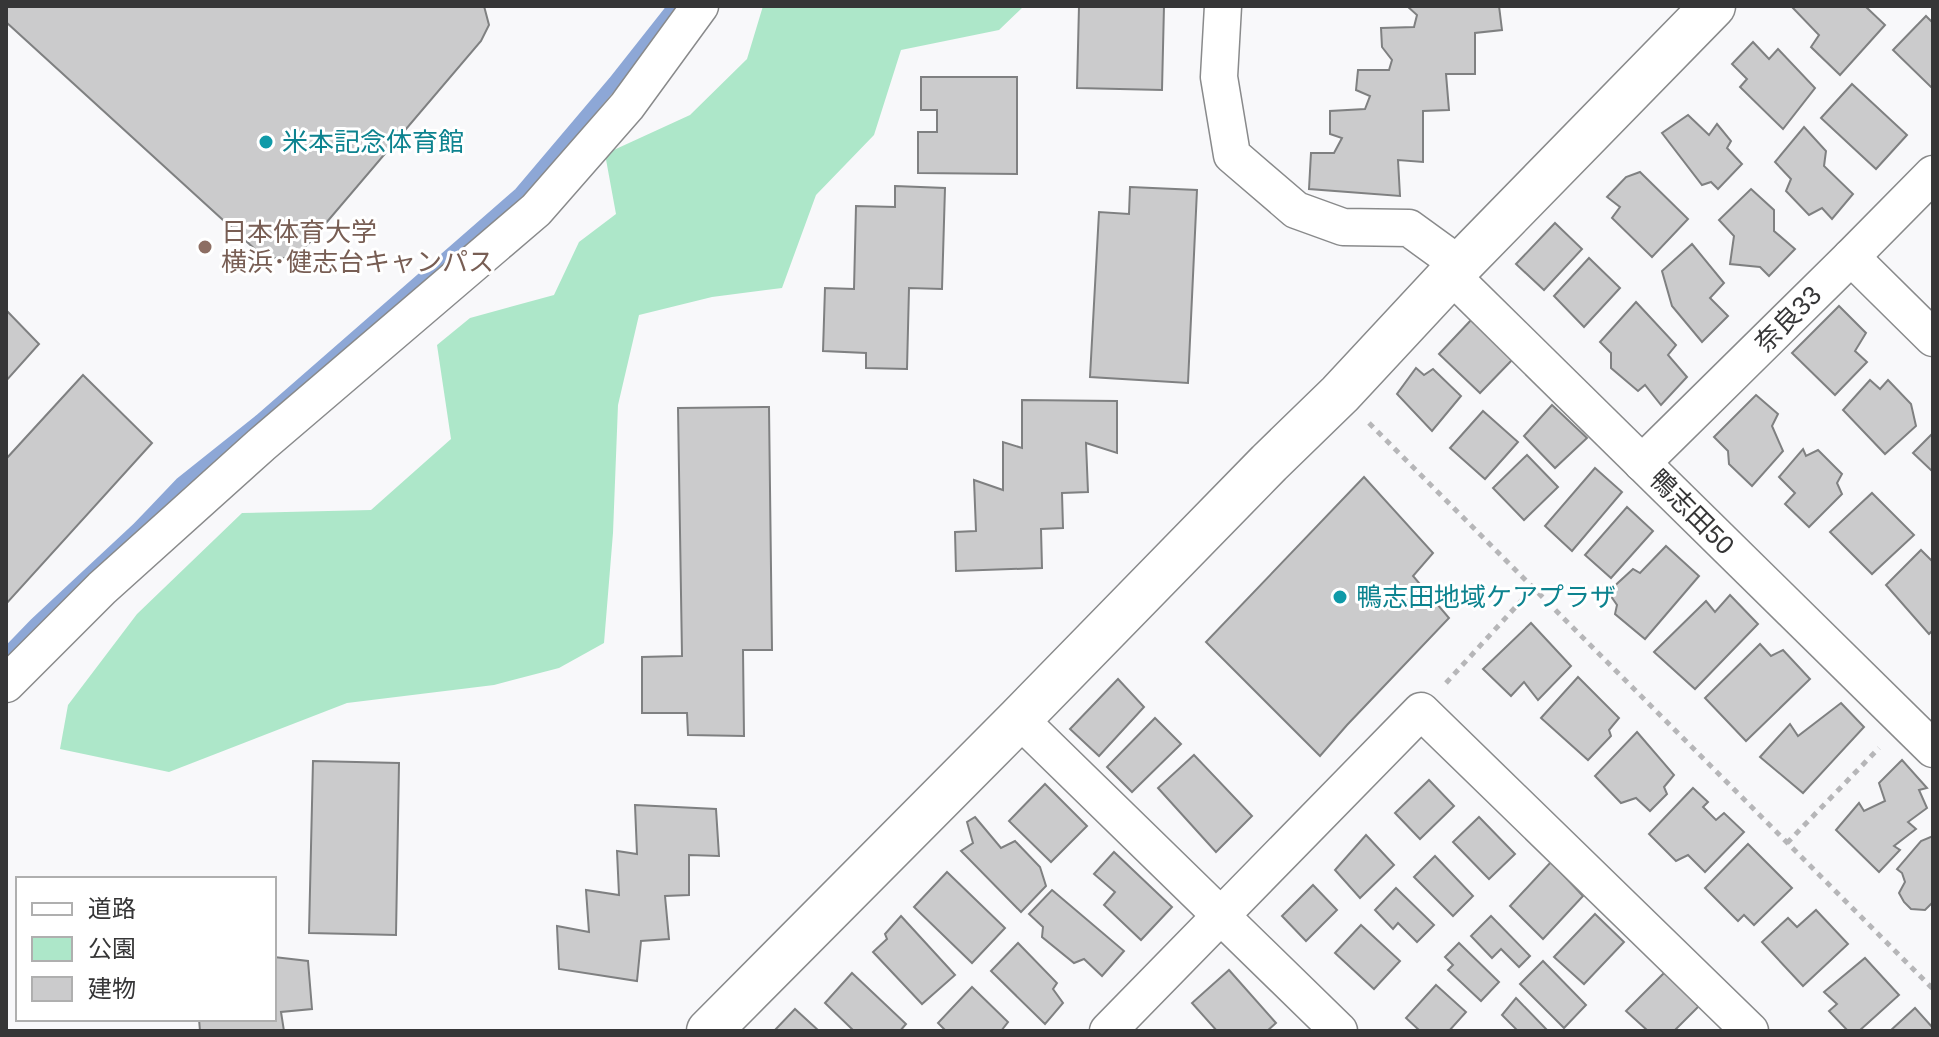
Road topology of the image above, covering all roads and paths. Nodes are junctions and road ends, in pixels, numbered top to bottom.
1 (700, 6) edge
2 (1223, 6) edge
3 (1713, 6) edge
4 (1933, 174) edge
5 (1851, 257) junction
6 (1455, 270) junction
7 (1933, 338) edge
8 (1340, 394) junction
9 (1642, 463) junction
10 (1533, 588) junction
11 (6, 684) edge
12 (1421, 711) junction
13 (1019, 719) junction
14 (1905, 721) junction
15 (1933, 749) edge
16 (1787, 843) junction
17 (1222, 916) junction
18 (1933, 989) edge
19 (709, 1031) edge
20 (1108, 1031) edge
21 (1339, 1031) edge
22 (1750, 1031) edge

1 - 11 street
2 - 6 street, 鴨志田50
3 - 6 street
4 - 5 street, 奈良33
5 - 7 street
5 - 9 street, 奈良33
6 - 8 street
6 - 9 street, 鴨志田50
8 - 10 path
8 - 13 street
9 - 14 street, 鴨志田50
10 - 12 path
10 - 16 path
12 - 17 street
12 - 22 street
13 - 17 street
13 - 19 street
14 - 15 street, 鴨志田50
14 - 16 path
16 - 18 path
17 - 20 street
17 - 21 street

